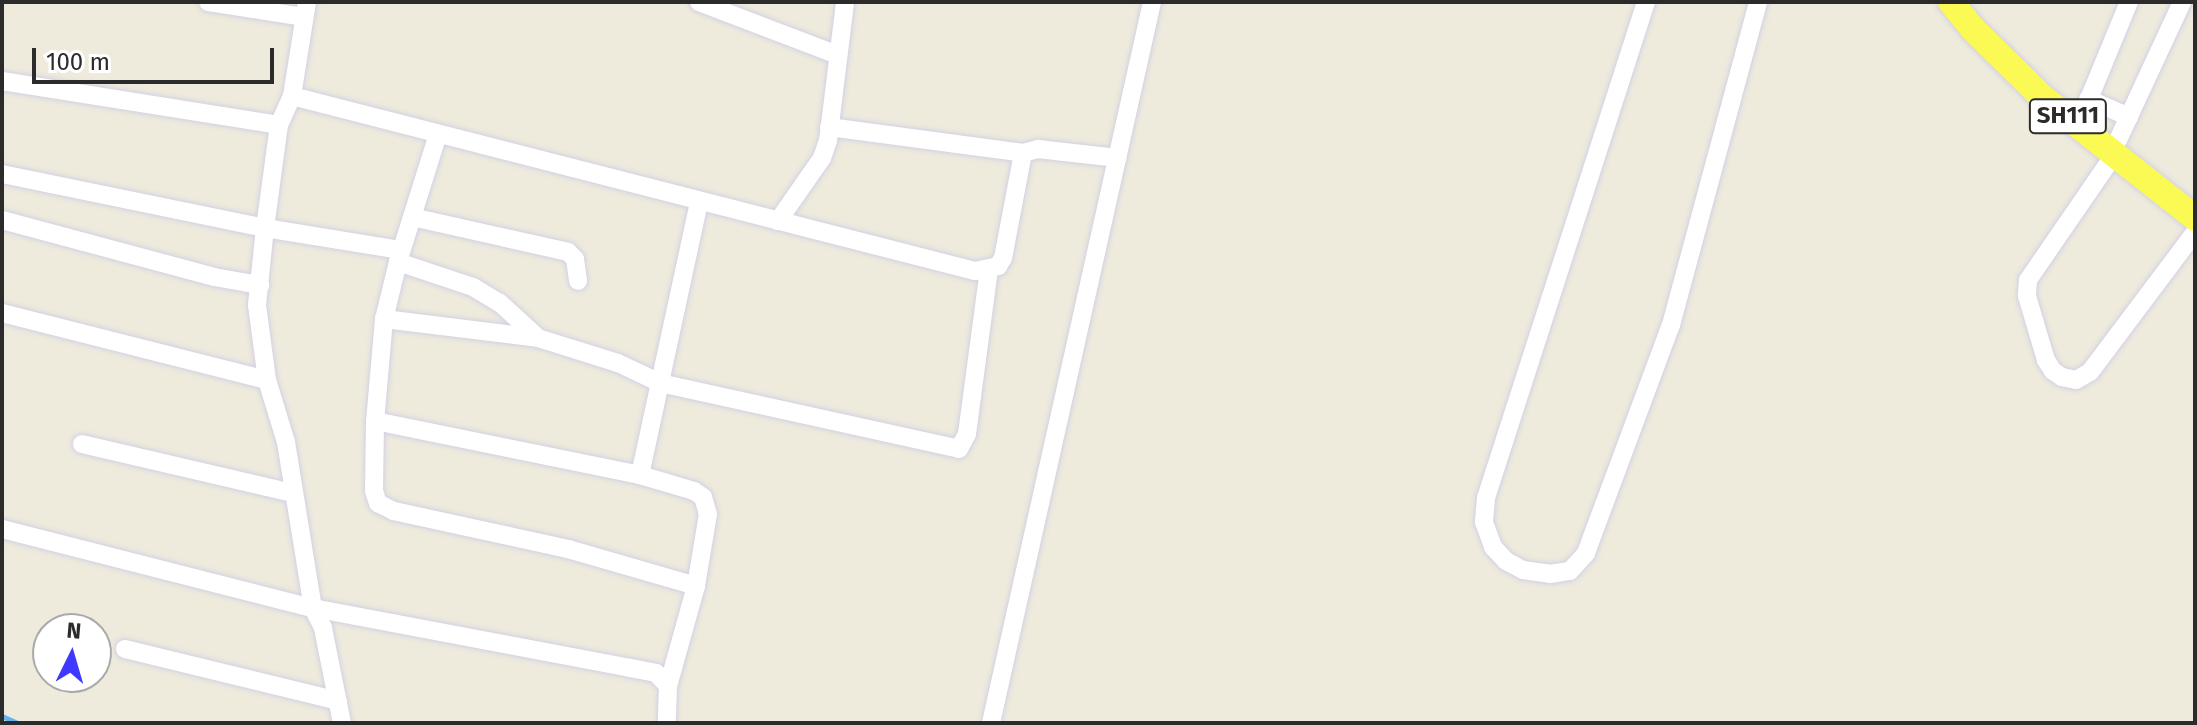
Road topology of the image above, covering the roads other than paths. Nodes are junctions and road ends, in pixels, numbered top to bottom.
1 (208, 2) edge
2 (699, 2) edge
3 (845, 2) edge
4 (1152, 2) edge
5 (1646, 2) edge
6 (1758, 2) edge
7 (1951, 2) edge
8 (1970, 2) edge
9 (2129, 2) edge
10 (2182, 2) edge
11 (306, 10) edge
12 (838, 55) junction
13 (2, 81) edge
14 (292, 96) junction
15 (2094, 110) junction
16 (279, 125) junction
17 (829, 127) junction
18 (438, 134) junction
19 (2121, 136) junction
20 (1023, 153) junction
21 (1117, 158) junction
22 (2, 174) edge
23 (699, 201) junction
24 (2195, 203) edge
25 (412, 217) junction
26 (2195, 218) edge
27 (2, 220) edge
28 (778, 221) junction
29 (265, 228) junction
30 (2195, 232) edge
31 (400, 256) junction
32 (989, 270) junction
33 (578, 281) dead end
34 (260, 285) junction
35 (2, 313) edge
36 (384, 319) junction
37 (538, 338) junction
38 (267, 380) junction
39 (660, 383) junction
40 (375, 421) junction
41 (82, 444) dead end
42 (640, 475) junction
43 (293, 493) junction
44 (2, 529) edge
45 (696, 586) junction
46 (313, 608) junction
47 (125, 649) dead end
48 (668, 686) junction
49 (338, 701) junction
50 (342, 723) edge
51 (667, 723) edge
52 (991, 723) edge

1 - 11 street
2 - 12 street
3 - 12 street
4 - 21 street
5 - 6 street
7 - 19 main road, SH111
8 - 15 main road, SH111
9 - 15 street
10 - 19 street
11 - 14 street
12 - 17 street
13 - 16 street
14 - 16 street
14 - 18 street
15 - 19 main road, SH111
16 - 29 street
17 - 20 street
17 - 28 street
18 - 23 street
18 - 25 street
19 - 24 main road, SH111
19 - 26 main road, SH111
19 - 30 street
20 - 21 street
20 - 32 street
21 - 52 street
22 - 29 street
23 - 28 street
23 - 39 street
25 - 31 street
25 - 33 street
27 - 34 street
28 - 32 street
29 - 31 street
29 - 34 street
31 - 36 street
31 - 37 street
32 - 39 street
34 - 38 street
35 - 38 street
36 - 37 street
36 - 40 street
37 - 39 street
38 - 43 street
39 - 42 street
40 - 42 street
40 - 45 street
41 - 43 street
42 - 45 street
43 - 46 street
44 - 46 street
45 - 48 street
46 - 48 street
46 - 49 street
47 - 49 street
48 - 51 street
49 - 50 street

